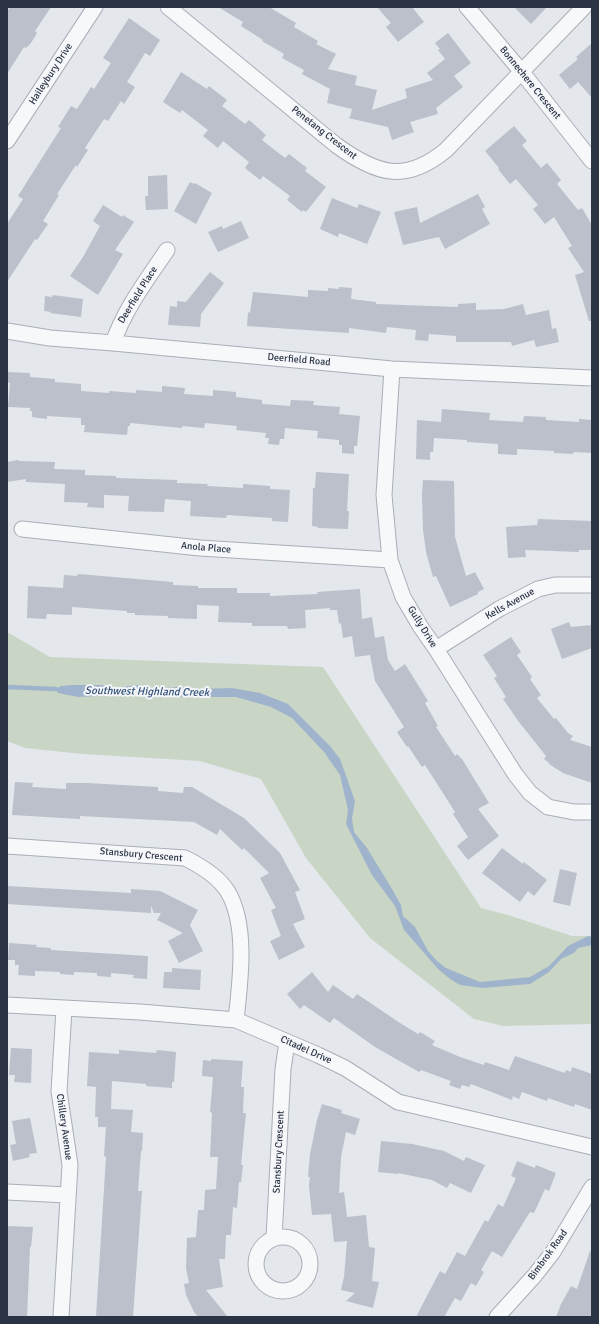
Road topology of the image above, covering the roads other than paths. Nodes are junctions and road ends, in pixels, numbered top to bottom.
1 (95, 7) edge
2 (168, 7) edge
3 (467, 7) edge
4 (584, 7) edge
5 (521, 71) junction
6 (7, 141) edge
7 (592, 161) edge
8 (168, 250) dead end
9 (7, 330) edge
10 (113, 342) junction
11 (392, 369) junction
12 (592, 378) edge
13 (22, 529) dead end
14 (390, 560) junction
15 (592, 585) edge
16 (436, 649) junction
17 (592, 812) edge
18 (7, 846) edge
19 (7, 1006) edge
20 (64, 1009) junction
21 (236, 1020) junction
22 (287, 1042) junction
23 (592, 1147) edge
24 (592, 1187) edge
25 (7, 1192) edge
26 (67, 1195) junction
27 (274, 1238) dead end
28 (61, 1317) edge
29 (497, 1317) edge

1 - 6 street, Haileybury Drive
2 - 5 street, Penetang Crescent
3 - 5 street, Bonnechere Crescent
4 - 5 street, Penetang Crescent
5 - 7 street, Bonnechere Crescent
8 - 10 street, Deerfield Place
9 - 10 street, Deerfield Road
10 - 11 street, Deerfield Road
11 - 12 street, Deerfield Road
11 - 14 street, Gully Drive
13 - 14 street, Anola Place
14 - 16 street, Gully Drive
15 - 16 street, Kells Avenue
16 - 17 street, Gully Drive
18 - 21 street, Stansbury Crescent
19 - 20 street, Citadel Drive
20 - 21 street, Citadel Drive
20 - 26 street, Chillery Avenue
21 - 22 street, Citadel Drive
22 - 23 street, Citadel Drive
22 - 27 street, Stansbury Crescent
24 - 29 street, Bimbrok Road
25 - 26 street
26 - 28 street, Chillery Avenue

